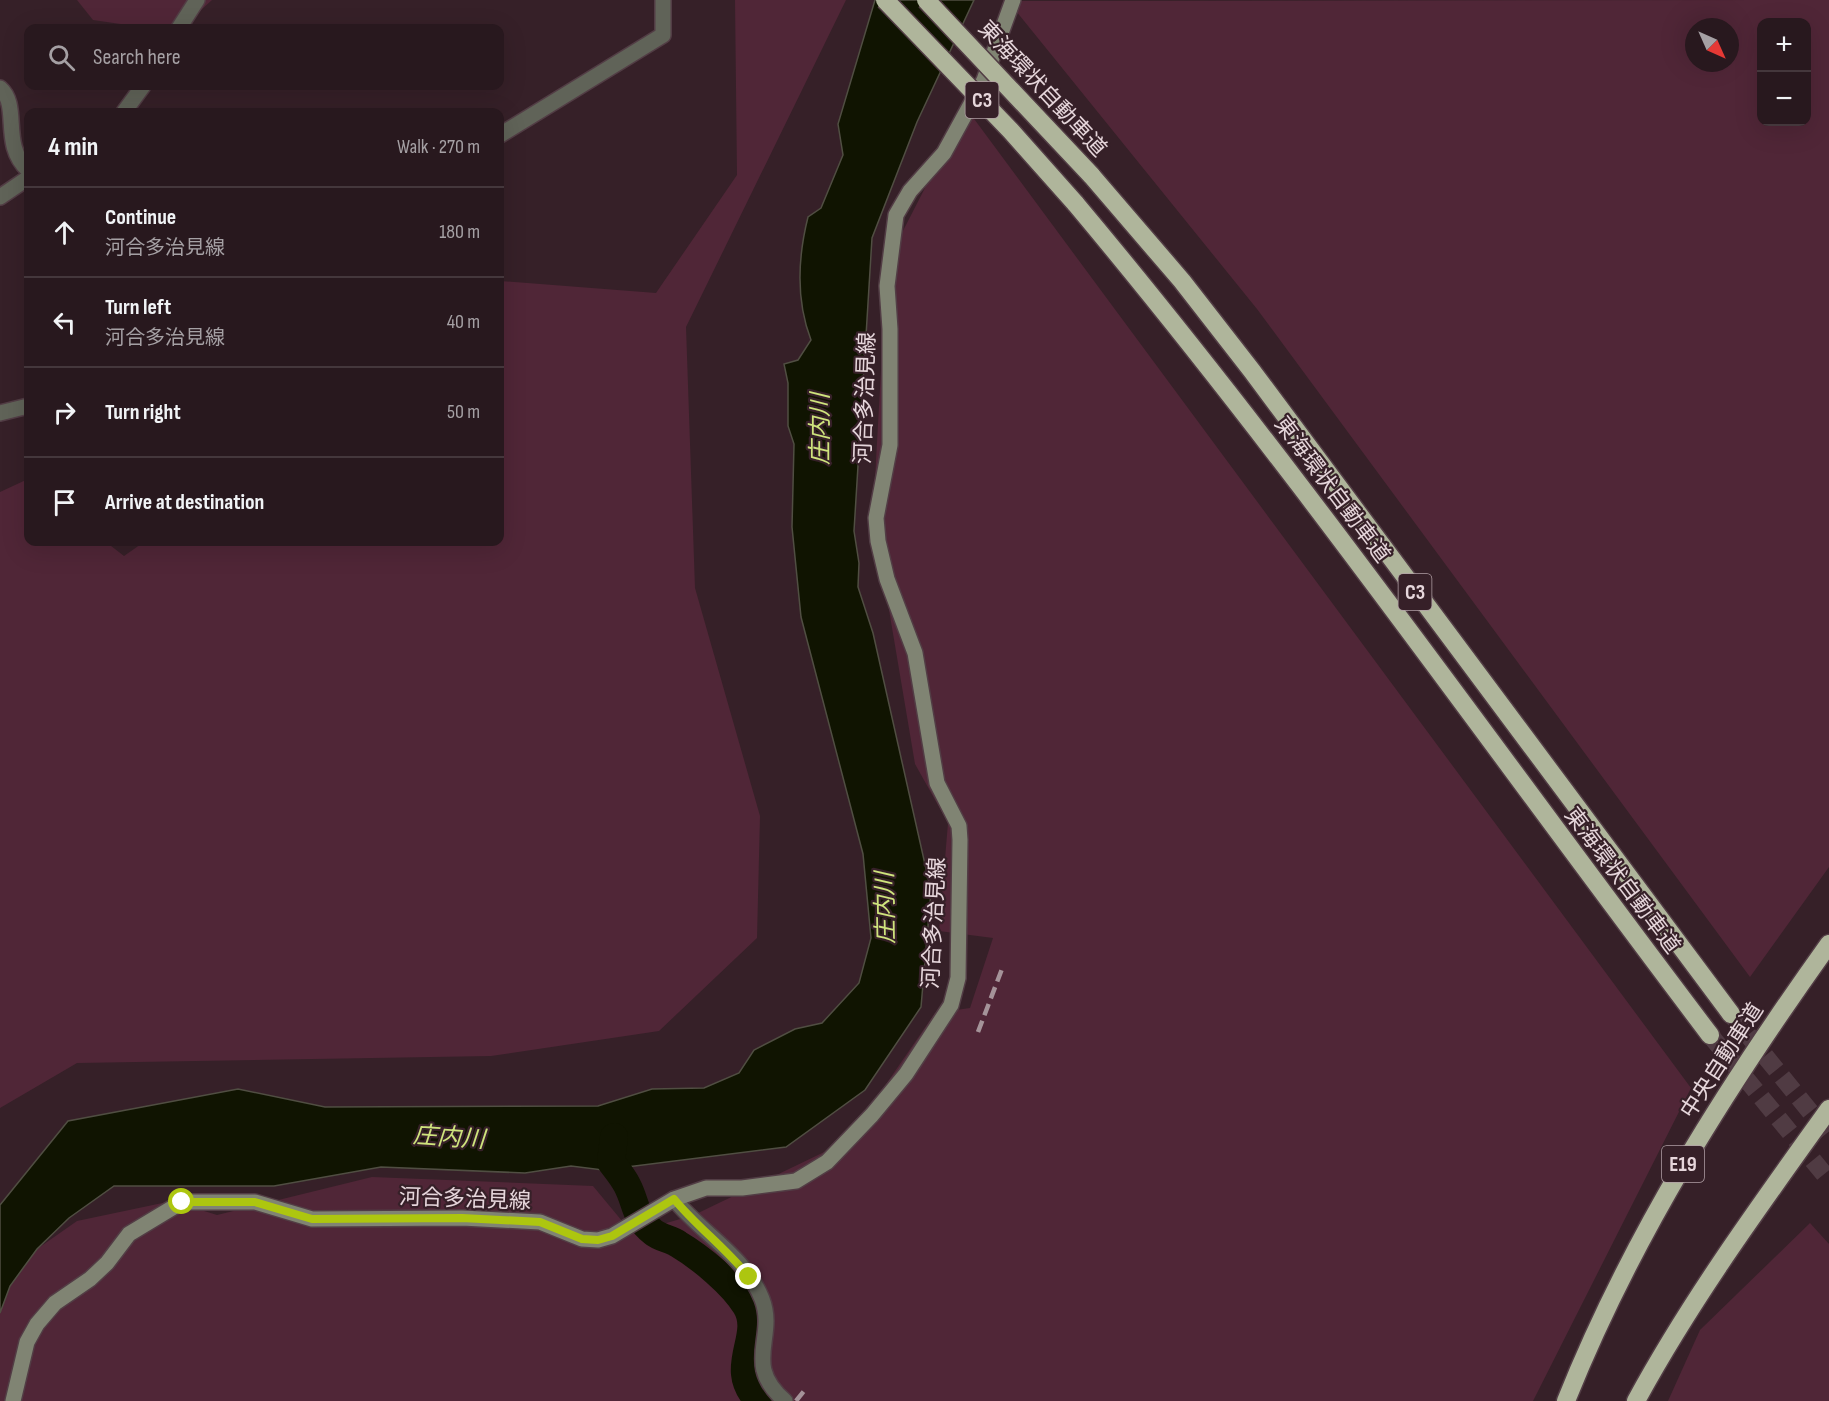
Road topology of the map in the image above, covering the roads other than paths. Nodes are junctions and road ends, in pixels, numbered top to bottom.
1 (197, 0) edge
2 (663, 0) edge
3 (885, 0) edge
4 (926, 0) edge
5 (1013, 0) edge
6 (182, 24) edge
7 (0, 88) edge
8 (140, 90) edge
9 (127, 108) edge
10 (504, 133) edge
11 (24, 167) edge
12 (24, 181) edge
13 (0, 196) edge
14 (24, 407) edge
15 (0, 413) edge
16 (1829, 944) edge
17 (1731, 1014) tunnel mouth
18 (1710, 1035) tunnel mouth
19 (1829, 1109) edge
20 (669, 1203) junction
21 (13, 1401) edge
22 (784, 1401) edge
23 (1566, 1401) edge
24 (1636, 1401) edge

1 - 6 street
2 - 10 street
3 - 18 highway, 東海環状自動車道 / C3, bridge
4 - 17 highway, 東海環状自動車道 / C3, bridge
5 - 20 main road, 河合多治見線
7 - 11 street
8 - 9 street
12 - 13 street
14 - 15 street
16 - 23 highway, 中央自動車道 / E19
19 - 24 highway
20 - 21 main road, 河合多治見線
20 - 22 street

